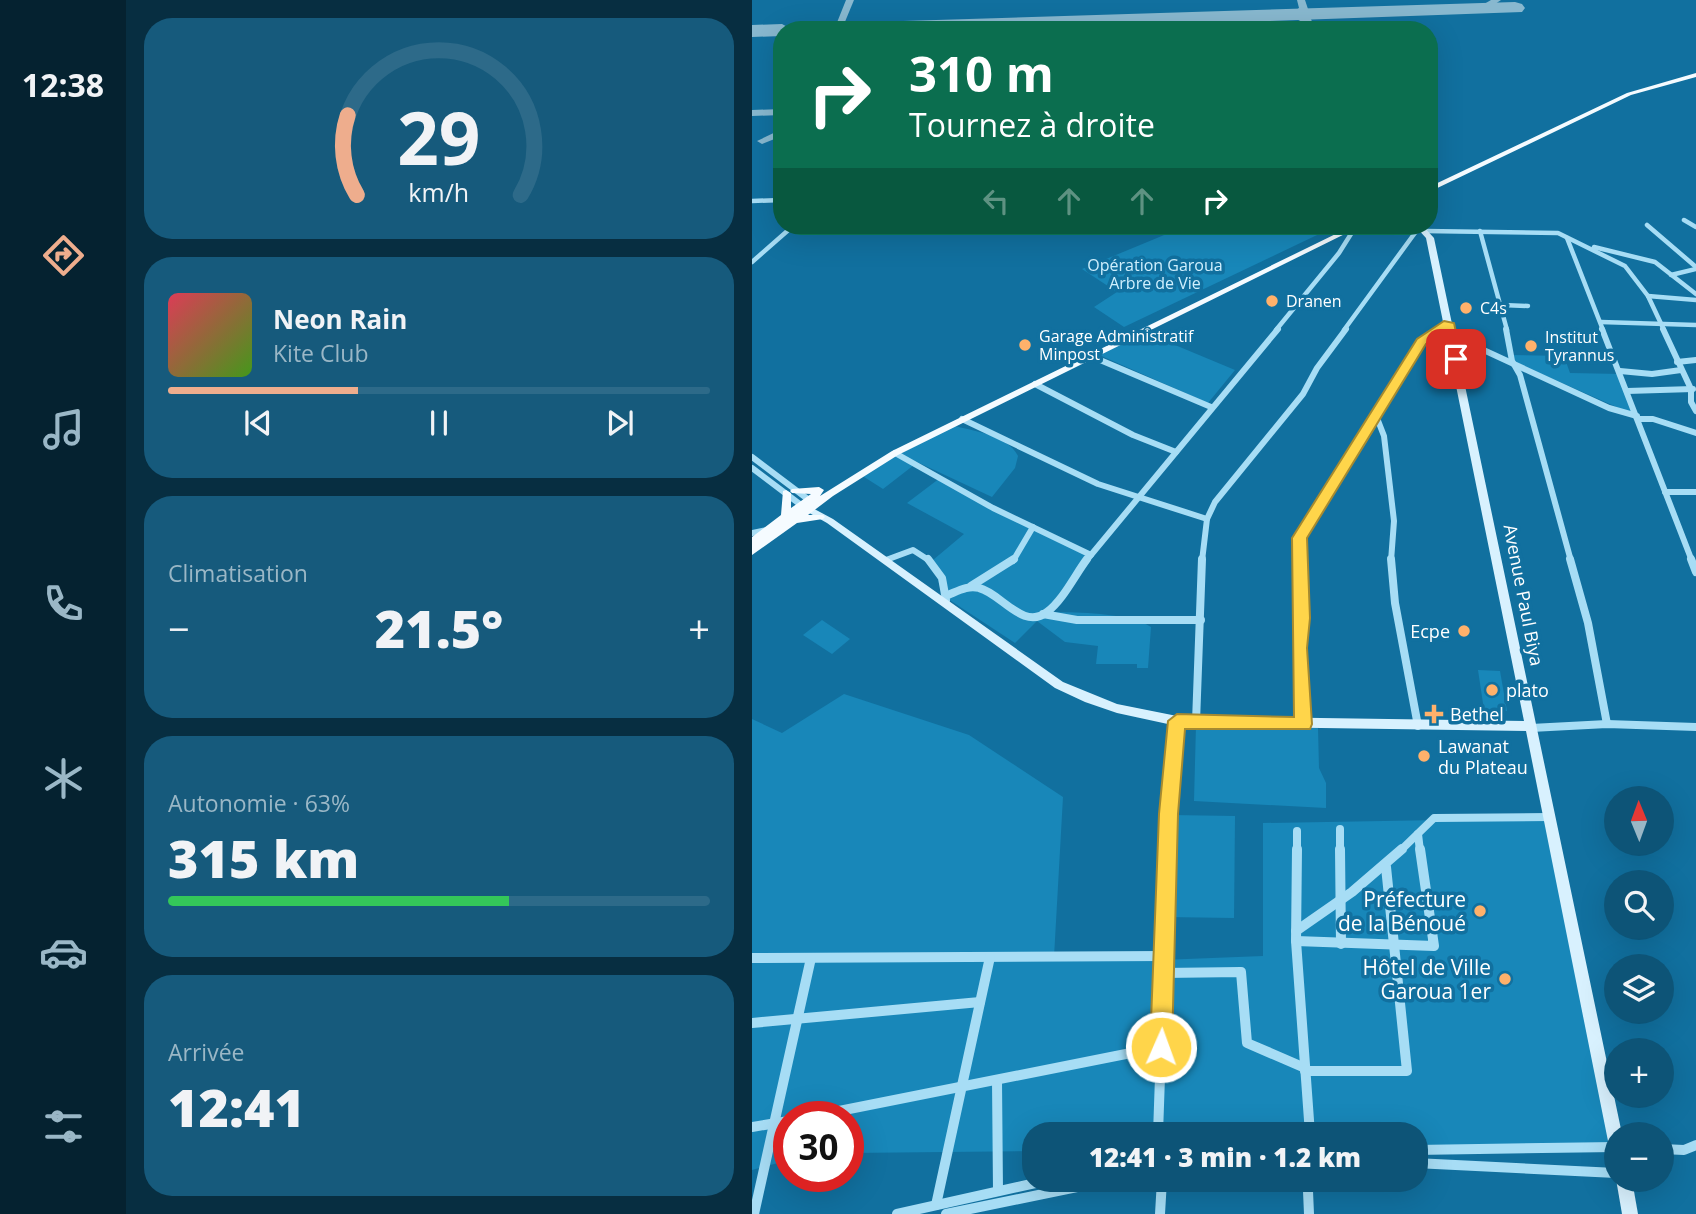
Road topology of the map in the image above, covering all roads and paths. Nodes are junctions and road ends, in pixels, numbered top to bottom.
1 (1695, 74) edge
2 (1438, 184) edge
3 (773, 200) edge
4 (752, 201) edge
5 (1684, 219) dead end
6 (1647, 225) dead end
7 (1695, 227) edge
8 (1438, 229) edge
9 (1480, 231) junction
10 (783, 235) edge
11 (1329, 235) edge
12 (1338, 235) edge
13 (1350, 235) edge
14 (1417, 235) edge
15 (1428, 235) edge
16 (1567, 238) junction
17 (1586, 246) junction
18 (752, 262) edge
19 (1695, 268) edge
20 (1671, 275) junction
21 (1695, 293) edge
22 (1648, 296) junction
23 (1695, 300) edge
24 (1502, 305) junction
25 (1528, 306) dead end
26 (1601, 322) junction
27 (1660, 323) junction
28 (1695, 325) edge
29 (1449, 329) junction
30 (1093, 357) junction
31 (1695, 360) edge
32 (1512, 361) junction
33 (1678, 362) junction
34 (1681, 370) junction
35 (1620, 371) junction
36 (1036, 384) junction
37 (1693, 389) edge
38 (1627, 391) junction
39 (1211, 407) junction
40 (1695, 411) edge
41 (1377, 418) junction
42 (1637, 418) junction
43 (963, 419) junction
44 (1695, 433) edge
45 (1176, 452) junction
46 (895, 453) junction
47 (752, 457) edge
48 (752, 468) edge
49 (828, 491) junction
50 (790, 492) junction
51 (1665, 492) junction
52 (1695, 492) edge
53 (1138, 498) junction
54 (808, 505) junction
55 (825, 517) junction
56 (788, 519) junction
57 (1207, 519) junction
58 (1033, 527) junction
59 (767, 530) junction
60 (752, 533) edge
61 (752, 542) edge
62 (752, 551) edge
63 (1091, 555) junction
64 (886, 560) junction
65 (1695, 572) edge
66 (970, 587) junction
67 (946, 598) junction
68 (1043, 614) junction
69 (1201, 621) junction
70 (1177, 721) junction
71 (1196, 722) junction
72 (1304, 724) junction
73 (1607, 724) junction
74 (1418, 726) junction
75 (1530, 726) junction
76 (1695, 727) edge
77 (1550, 818) junction
78 (1340, 829) dead end
79 (1297, 831) dead end
80 (1418, 834) junction
81 (1386, 867) junction
82 (1341, 904) junction
83 (1296, 936) junction
84 (1341, 944) junction
85 (1393, 947) junction
86 (1164, 956) junction
87 (990, 957) junction
88 (752, 958) edge
89 (811, 958) junction
90 (1163, 973) junction
91 (980, 1002) junction
92 (796, 1019) junction
93 (752, 1023) edge
94 (1161, 1047) junction
95 (1305, 1070) junction
96 (997, 1081) junction
97 (963, 1088) junction
98 (779, 1101) edge
99 (864, 1107) edge
100 (1159, 1122) edge
101 (1309, 1122) edge
102 (1612, 1122) edge
103 (773, 1124) edge
104 (752, 1127) edge
105 (773, 1128) edge
106 (1695, 1145) edge
107 (1604, 1147) edge
108 (1428, 1150) edge
109 (1674, 1150) edge
110 (1428, 1164) edge
111 (1604, 1172) edge
112 (1022, 1186) edge
113 (998, 1191) junction
114 (1053, 1192) edge
115 (1161, 1192) edge
116 (1306, 1192) edge
117 (1626, 1192) edge
118 (936, 1205) junction
119 (754, 1214) edge
120 (897, 1214) edge
121 (946, 1214) edge
122 (1160, 1214) edge
123 (1308, 1214) edge
124 (1630, 1214) edge

1 - 2 main road
3 - 4 street
5 - 7 street
6 - 19 street
8 - 9 street
9 - 16 street
9 - 24 street
10 - 18 street
11 - 49 main road
12 - 30 main road
13 - 39 street
14 - 57 street
15 - 29 main road, Avenue Paul Biya
16 - 17 street
16 - 26 street
17 - 20 street
17 - 22 street
19 - 20 street
20 - 21 street
22 - 23 street
22 - 27 street
24 - 25 street
24 - 32 street
26 - 27 street
26 - 35 street
27 - 28 street
27 - 33 street
29 - 32 street
29 - 41 street
29 - 75 main road, Avenue Paul Biya
30 - 36 main road
30 - 39 street
31 - 33 street
32 - 42 street
32 - 73 street
33 - 34 street
34 - 35 street
34 - 37 street
35 - 38 street
36 - 43 main road
36 - 45 street
37 - 38 street
37 - 40 street
38 - 42 street
39 - 45 street
41 - 72 street
41 - 74 street
42 - 44 street
42 - 51 street
43 - 46 main road
43 - 53 street
45 - 53 street
46 - 49 main road
46 - 58 street
47 - 50 street
48 - 50 street
49 - 50 main road
49 - 54 main road
49 - 55 main road
50 - 54 street
50 - 56 main road
51 - 52 street
51 - 65 street
53 - 57 street
53 - 63 street
54 - 55 main road
54 - 56 main road
55 - 56 main road
55 - 64 main road
56 - 59 main road
56 - 62 main road
57 - 69 street
58 - 63 street
58 - 66 street
59 - 60 street
59 - 61 main road
63 - 68 street
64 - 67 main road
64 - 67 street
66 - 67 street
66 - 68 street
67 - 70 main road
68 - 69 street
69 - 71 street
70 - 71 main road
70 - 86 street
71 - 72 main road
72 - 74 main road
73 - 75 street
73 - 76 street
74 - 75 main road
75 - 77 main road, Avenue Paul Biya
77 - 80 street
77 - 102 main road, Avenue Paul Biya
78 - 82 street
79 - 83 street
80 - 81 street
80 - 85 street
81 - 82 street
81 - 85 street
82 - 83 street
82 - 84 street
83 - 84 street
83 - 95 street
84 - 85 street
85 - 95 street
86 - 87 street
86 - 90 street
87 - 89 street
87 - 91 street
88 - 89 street
89 - 92 street
90 - 94 street
90 - 95 street
91 - 92 street
91 - 97 street
92 - 93 street
92 - 98 street
94 - 96 street
94 - 100 street
95 - 101 street
96 - 97 street
96 - 113 street
97 - 99 street
97 - 118 street
103 - 104 street
105 - 119 street
106 - 109 street
107 - 108 street
110 - 111 street
112 - 113 street
113 - 118 street
114 - 121 street
115 - 122 street
116 - 123 street
117 - 124 main road
118 - 120 street

